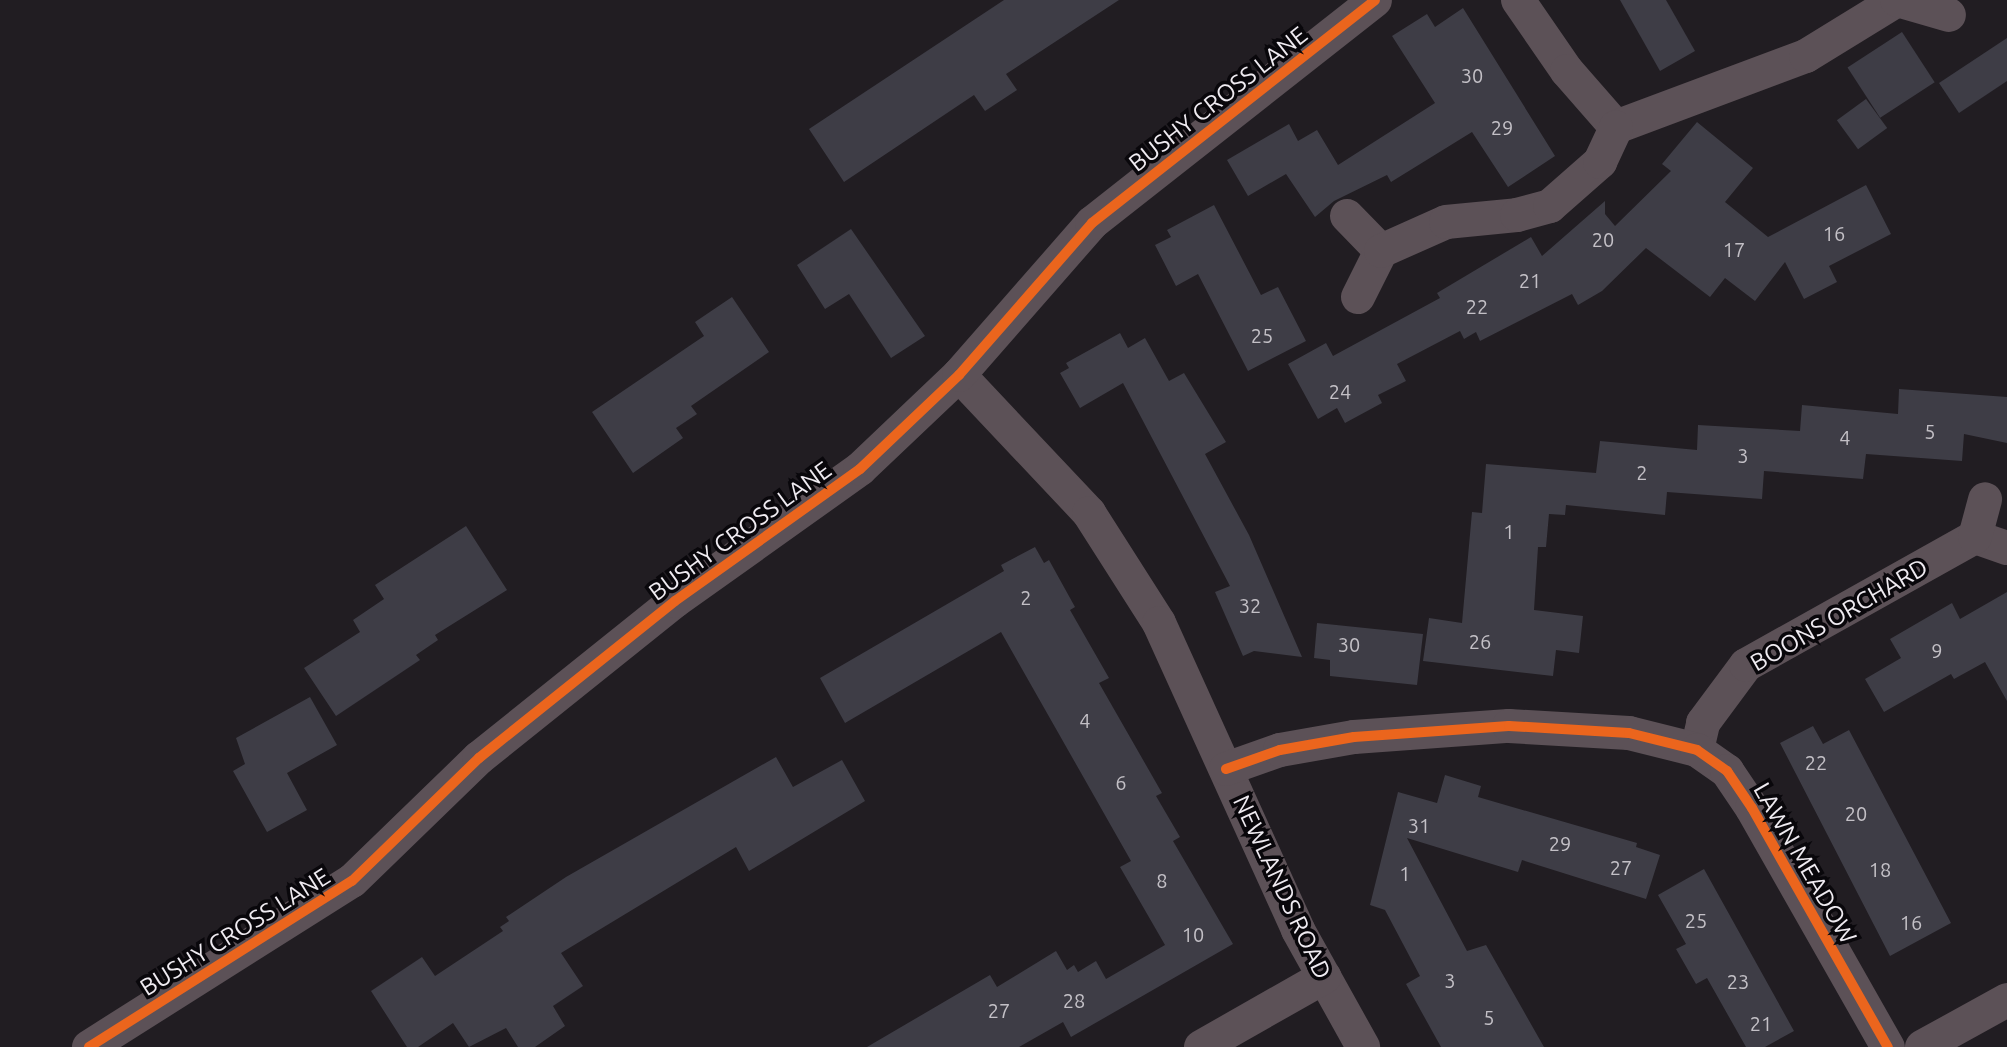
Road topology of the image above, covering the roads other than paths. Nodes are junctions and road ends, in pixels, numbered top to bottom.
1 (1375, 0) edge
2 (1518, 0) edge
3 (1897, 0) edge
4 (1949, 15) dead end
5 (1616, 127) junction
6 (1347, 216) dead end
7 (1381, 251) junction
8 (1358, 297) dead end
9 (959, 375) junction
10 (1985, 499) dead end
11 (1975, 537) junction
12 (2007, 548) edge
13 (1697, 750) junction
14 (1226, 769) junction
15 (1324, 977) junction
16 (2007, 1000) edge
17 (107, 1043) edge
18 (1201, 1047) edge
19 (1363, 1047) edge
20 (1888, 1047) edge
21 (1922, 1047) edge

1 - 9 street, BUSHY CROSS LANE
2 - 5 street
3 - 4 street
3 - 5 street
5 - 7 street
6 - 7 street
7 - 8 street
9 - 14 street, NEWLANDS ROAD
9 - 17 street, BUSHY CROSS LANE
10 - 11 street
11 - 12 street
11 - 13 street, BOONS ORCHARD
13 - 14 street, LAWN MEADOW
13 - 20 street, LAWN MEADOW
14 - 15 street, NEWLANDS ROAD
15 - 18 street
15 - 19 street, NEWLANDS ROAD
16 - 21 street

